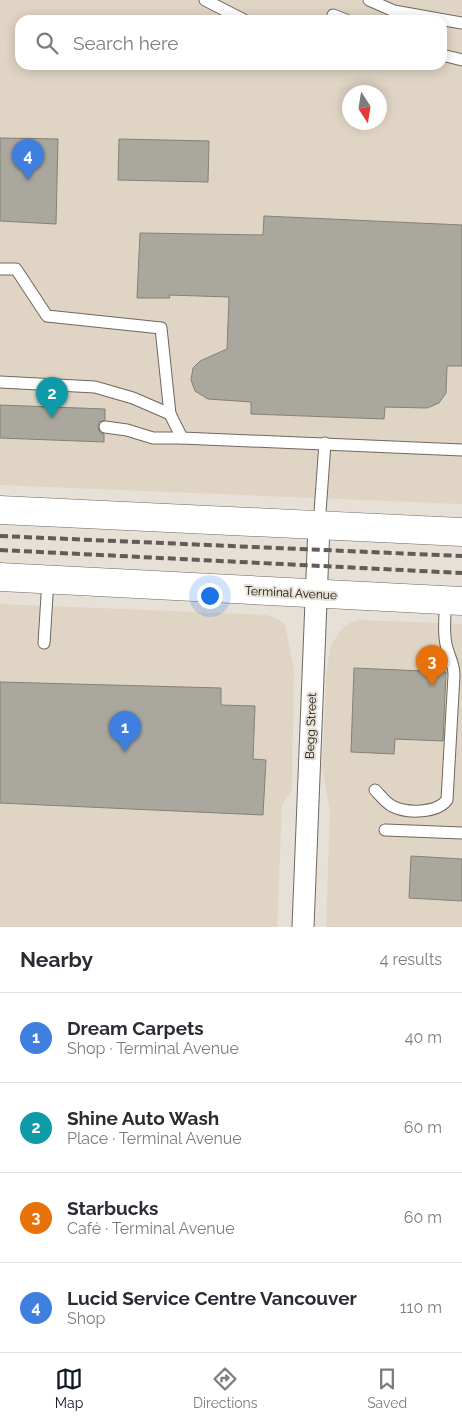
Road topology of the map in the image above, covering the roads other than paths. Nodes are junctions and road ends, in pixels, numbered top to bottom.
1 (205, 0) edge
2 (369, 0) edge
3 (234, 15) edge
4 (417, 15) edge
5 (447, 20) edge
6 (462, 23) edge
7 (447, 56) edge
8 (462, 60) edge
9 (0, 269) edge
10 (0, 382) edge
11 (170, 414) junction
12 (105, 427) dead end
13 (182, 438) junction
14 (325, 443) junction
15 (462, 450) edge
16 (0, 510) edge
17 (320, 526) junction
18 (462, 532) edge
19 (0, 577) edge
20 (48, 580) junction
21 (317, 595) junction
22 (454, 600) edge
23 (44, 644) dead end
24 (375, 790) dead end
25 (384, 830) dead end
26 (462, 833) edge
27 (302, 927) edge

1 - 3 lane
2 - 4 lane
5 - 6 lane
7 - 8 lane
9 - 11 lane
10 - 11 lane
11 - 13 lane
12 - 13 lane
13 - 14 lane
14 - 15 lane
14 - 17 lane
16 - 17 main road
17 - 18 main road
17 - 21 street, Begg Street
19 - 20 main road, Terminal Avenue
20 - 21 main road, Terminal Avenue
20 - 23 lane
21 - 22 main road, Terminal Avenue
21 - 27 street, Begg Street
22 - 24 lane
25 - 26 lane

